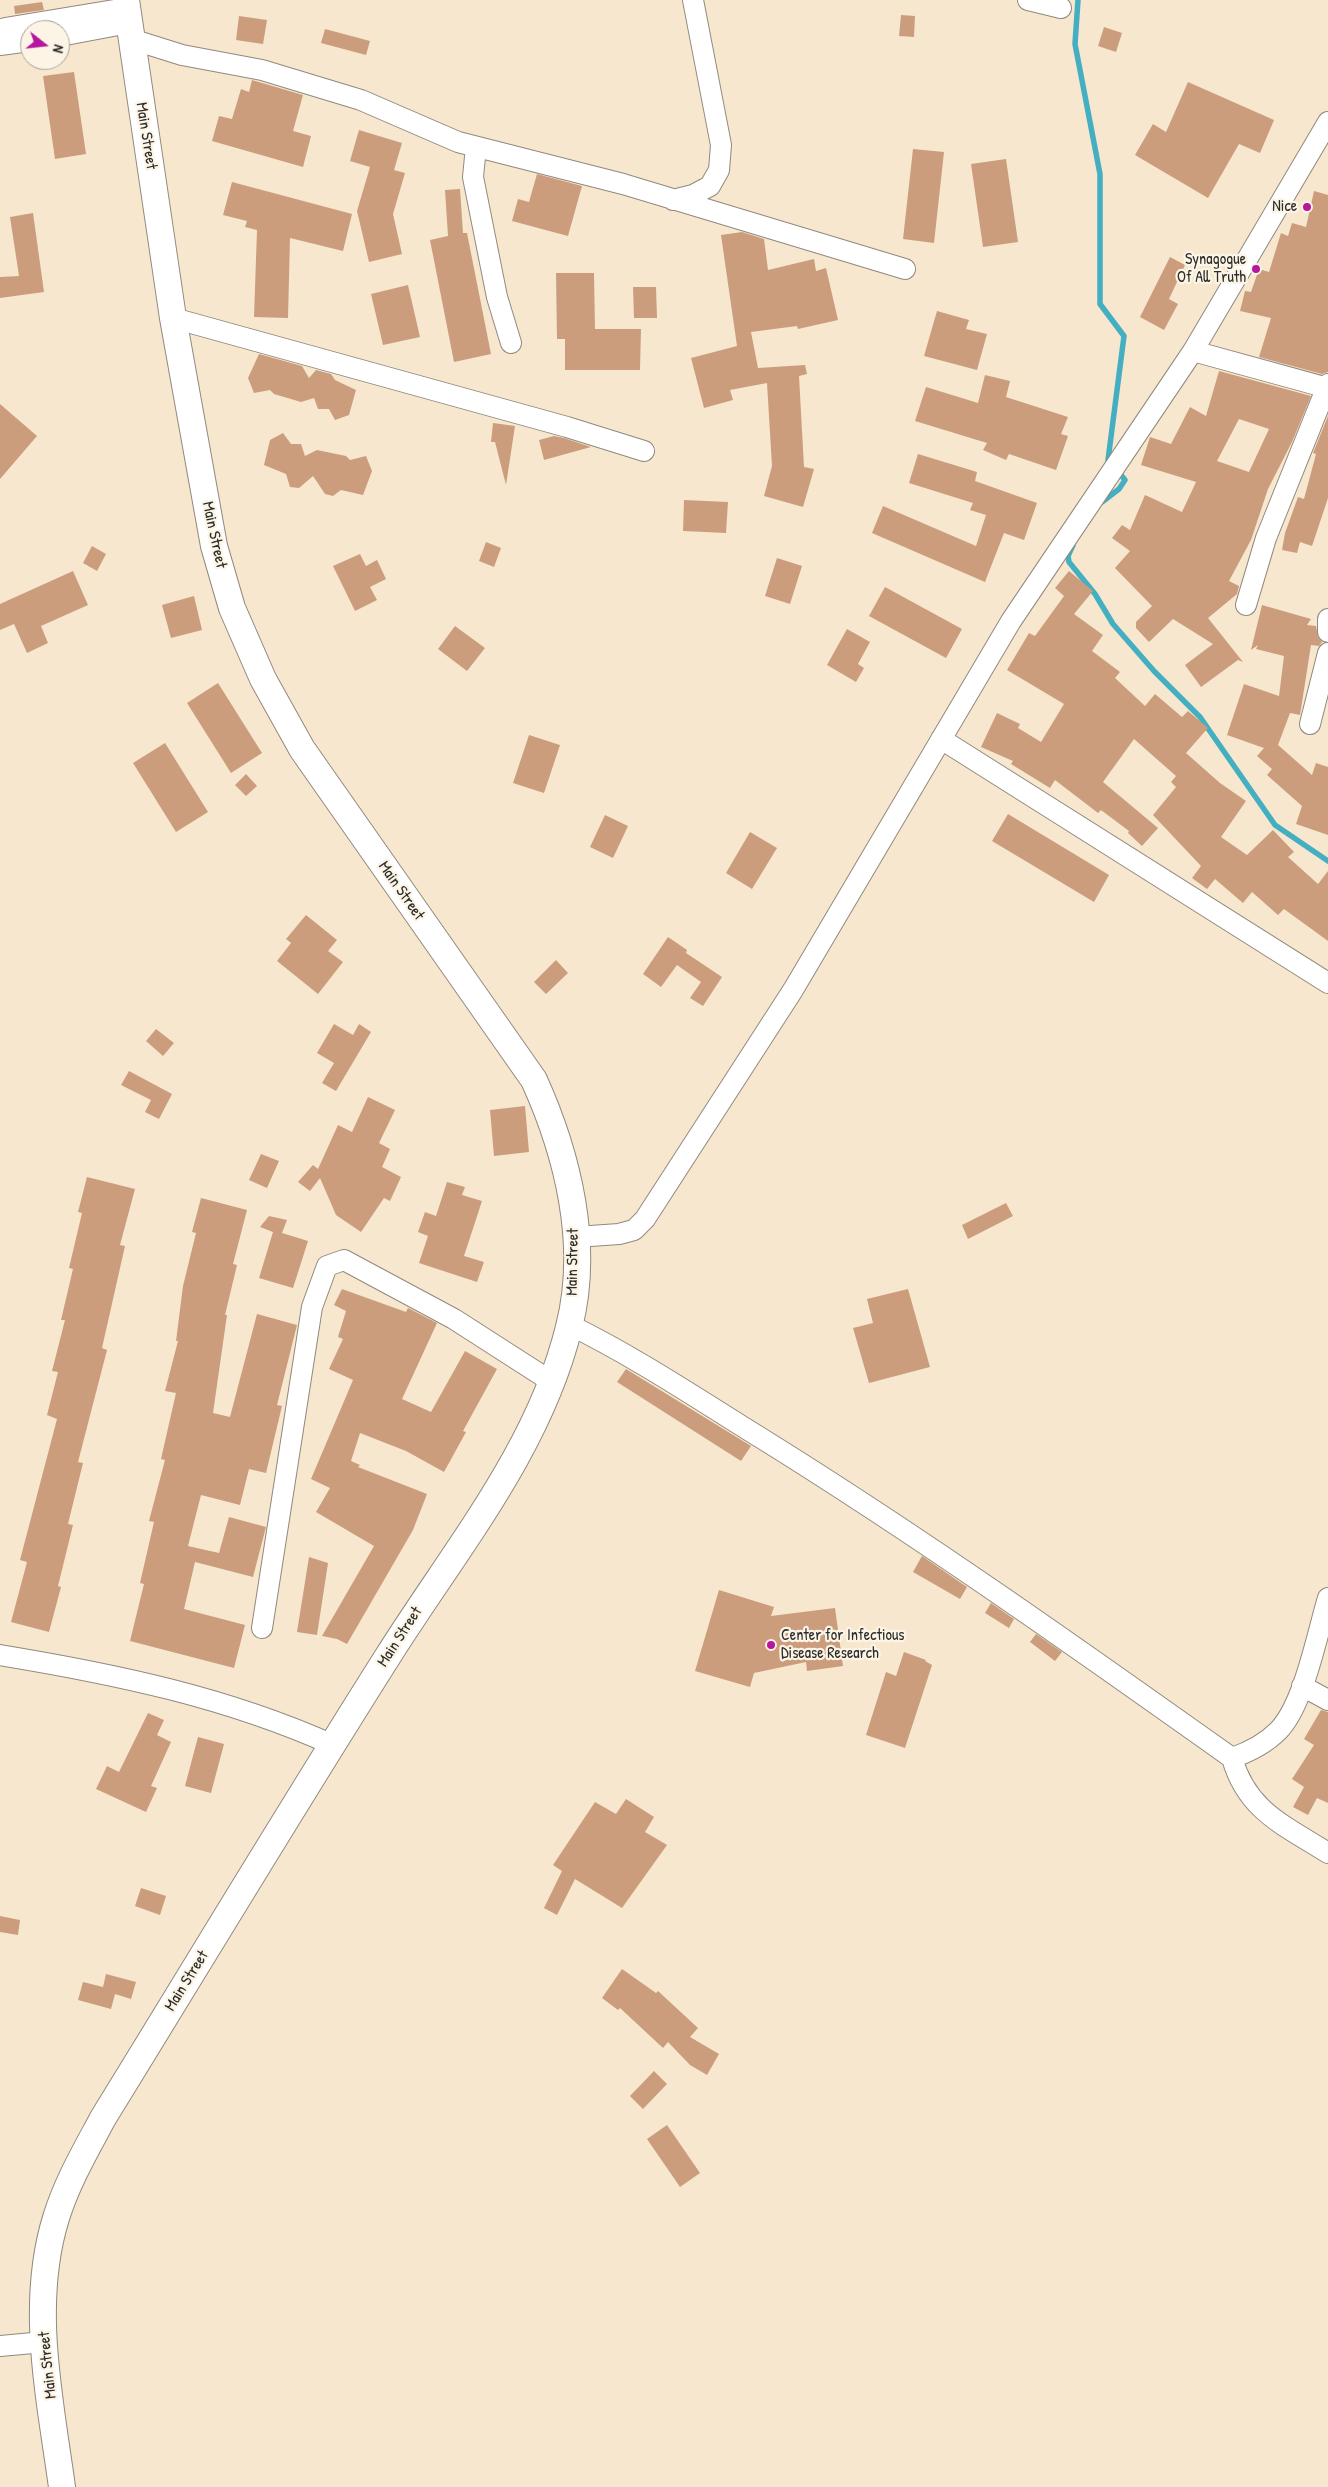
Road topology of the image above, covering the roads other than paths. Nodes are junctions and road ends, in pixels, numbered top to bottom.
1 (692, 0) edge
2 (1028, 0) edge
3 (1061, 8) dead end
4 (128, 18) edge
5 (0, 31) edge
6 (70, 33) edge
7 (20, 42) edge
8 (0, 45) edge
9 (1328, 122) edge
10 (476, 146) junction
11 (673, 200) junction
12 (905, 269) dead end
13 (173, 318) junction
14 (511, 343) dead end
15 (1192, 351) junction
16 (1328, 386) edge
17 (644, 451) dead end
18 (1246, 605) dead end
19 (1328, 619) edge
20 (1328, 632) edge
21 (1328, 653) edge
22 (1310, 724) dead end
23 (941, 739) junction
24 (1328, 983) edge
25 (576, 1237) junction
26 (570, 1325) junction
27 (552, 1382) junction
28 (1328, 1598) edge
29 (262, 1628) dead end
30 (0, 1656) edge
31 (1302, 1686) junction
32 (1328, 1700) edge
33 (333, 1744) junction
34 (1232, 1758) junction
35 (1328, 1853) edge
36 (44, 2342) junction
37 (0, 2346) edge
38 (62, 2487) edge

1 - 11 street
2 - 3 street
4 - 5 street
4 - 6 street
4 - 10 street
4 - 13 main road, Main Street
7 - 8 street
9 - 15 street
10 - 11 street
10 - 14 street
11 - 12 street
13 - 17 street
13 - 25 main road, Main Street
15 - 16 street
15 - 23 street
16 - 18 street
19 - 20 street
21 - 22 street
23 - 24 street
23 - 25 street
25 - 26 main road, Main Street
26 - 27 main road, Main Street
26 - 34 street
27 - 29 street
27 - 33 main road, Main Street
28 - 31 street
30 - 33 street
31 - 32 street
31 - 34 street
33 - 36 main road, Main Street
34 - 35 street
36 - 37 street
36 - 38 main road, Main Street

